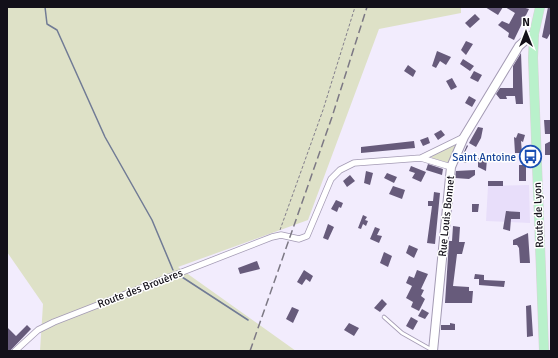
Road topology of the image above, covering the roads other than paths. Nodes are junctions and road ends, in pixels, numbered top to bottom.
1 (540, 7) edge
2 (534, 34) junction
3 (464, 136) junction
4 (420, 158) junction
5 (451, 167) junction
6 (384, 318) dead end
7 (15, 351) edge
8 (433, 351) edge
9 (544, 351) edge

1 - 2 main road, Route de Lyon
2 - 3 street, Rue Louis Bonnet
2 - 9 main road, Route de Lyon
3 - 4 street
3 - 5 street, Rue Louis Bonnet
4 - 5 street
4 - 7 street, Route des Brouères
5 - 8 street, Rue Louis Bonnet
6 - 8 lane

